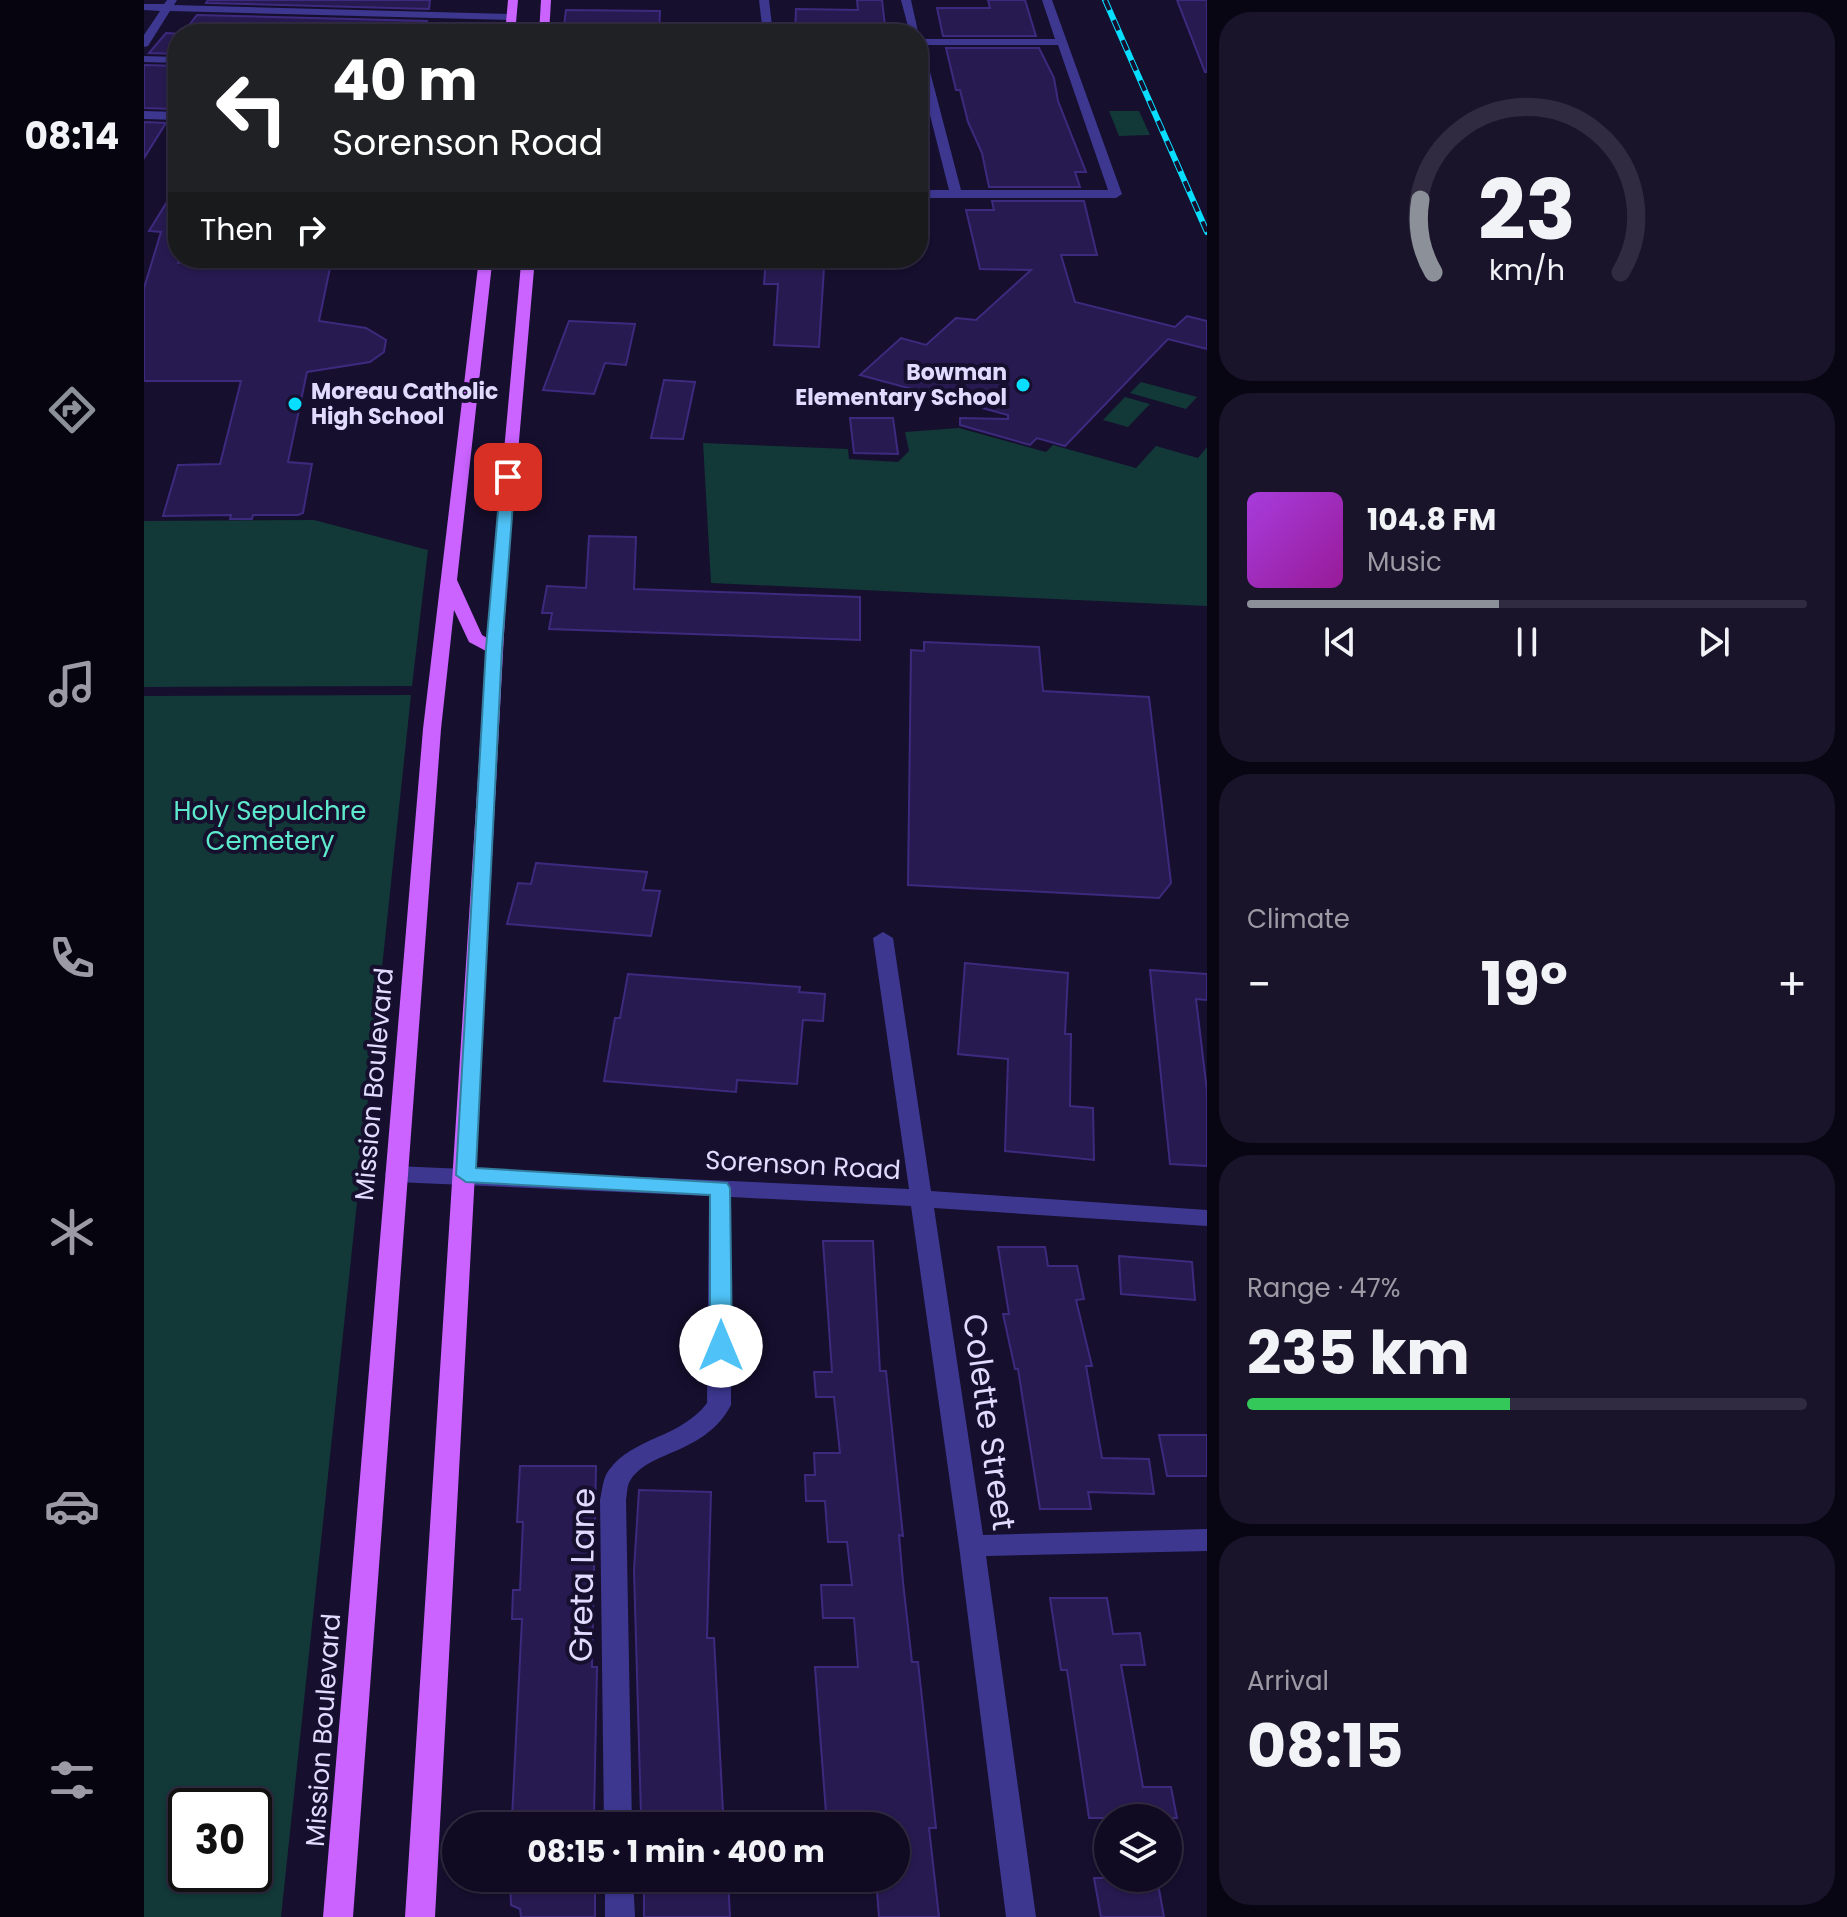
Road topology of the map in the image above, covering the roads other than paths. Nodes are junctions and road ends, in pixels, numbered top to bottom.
1 (513, 0) edge
2 (546, 0) edge
3 (764, 0) edge
4 (906, 0) edge
5 (1047, 0) edge
6 (169, 4) edge
7 (144, 7) edge
8 (511, 17) junction
9 (511, 24) edge
10 (545, 24) edge
11 (767, 24) edge
12 (912, 24) edge
13 (1063, 42) junction
14 (144, 44) edge
15 (928, 44) edge
16 (144, 59) edge
17 (168, 60) edge
18 (928, 83) edge
19 (144, 115) edge
20 (168, 116) edge
21 (928, 194) edge
22 (956, 194) junction
23 (484, 268) edge
24 (527, 268) edge
25 (448, 578) junction
26 (494, 648) junction
27 (883, 938) dead end
28 (396, 1174) junction
29 (466, 1175) junction
30 (720, 1188) junction
31 (922, 1199) junction
32 (1207, 1218) edge
33 (1207, 1540) edge
34 (972, 1546) junction
35 (618, 1812) edge
36 (619, 1892) edge
37 (338, 1917) edge
38 (420, 1917) edge
39 (620, 1917) edge
40 (1021, 1917) edge

1 - 8 main road
2 - 10 main road
3 - 11 street
4 - 12 street
5 - 13 street
6 - 7 street
6 - 8 street
6 - 14 street
8 - 9 main road
13 - 15 street
13 - 22 street
16 - 17 street
18 - 22 street
19 - 20 street
21 - 22 street
23 - 25 main road, Mission Boulevard
24 - 26 main road
25 - 26 main road
25 - 28 main road, Mission Boulevard
26 - 29 main road
27 - 31 street, Colette Street
28 - 29 street, Sorenson Road
28 - 37 main road, Mission Boulevard
29 - 30 street, Sorenson Road
29 - 38 main road
30 - 31 street, Sorenson Road
30 - 35 street, Greta Lane
31 - 32 street, Sorenson Road
31 - 34 street, Colette Street
33 - 34 street
34 - 40 street, Colette Street
36 - 39 street

